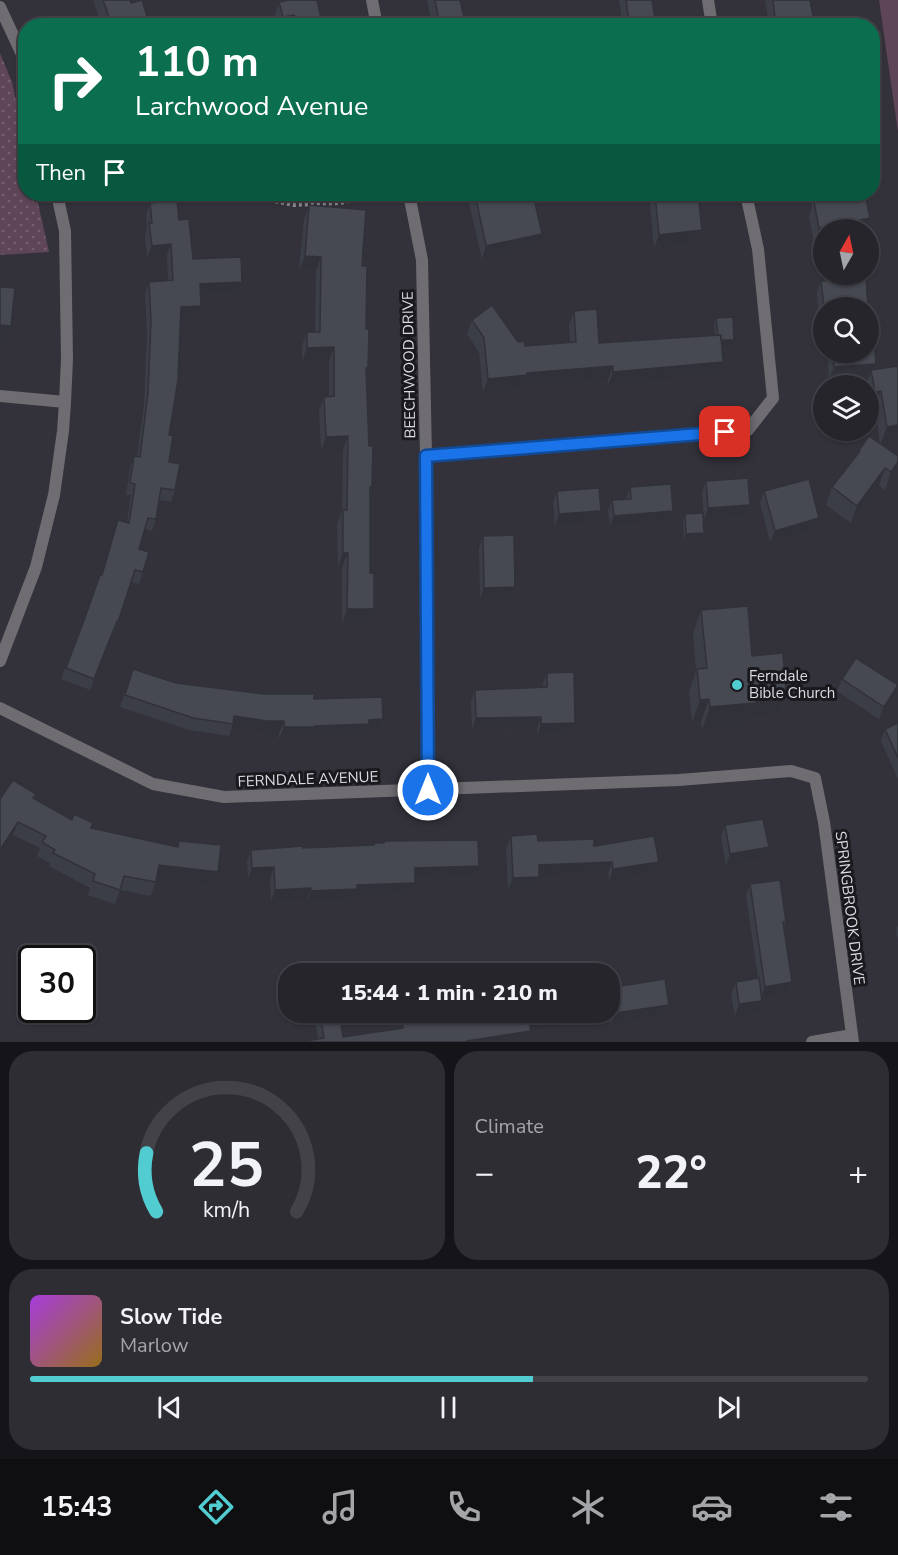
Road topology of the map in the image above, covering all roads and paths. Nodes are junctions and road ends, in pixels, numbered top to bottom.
1 (372, 0) edge
2 (708, 0) edge
3 (0, 7) edge
4 (375, 18) edge
5 (711, 18) edge
6 (18, 46) edge
7 (59, 201) edge
8 (274, 201) edge
9 (349, 201) edge
10 (410, 201) edge
11 (748, 201) edge
12 (0, 396) edge
13 (65, 402) junction
14 (426, 456) junction
15 (0, 661) edge
16 (0, 708) edge
17 (815, 778) joint
18 (428, 790) junction
19 (852, 1038) edge
20 (812, 1042) edge

1 - 4 street
2 - 5 street
3 - 6 street
7 - 13 street
8 - 9 path
10 - 14 street, BEECHWOOD DRIVE
11 - 14 street
12 - 13 street
13 - 15 street
14 - 18 street, BEECHWOOD DRIVE
16 - 18 street, FERNDALE AVENUE
17 - 18 street, FERNDALE AVENUE
17 - 19 street, SPRINGBROOK DRIVE
19 - 20 street

